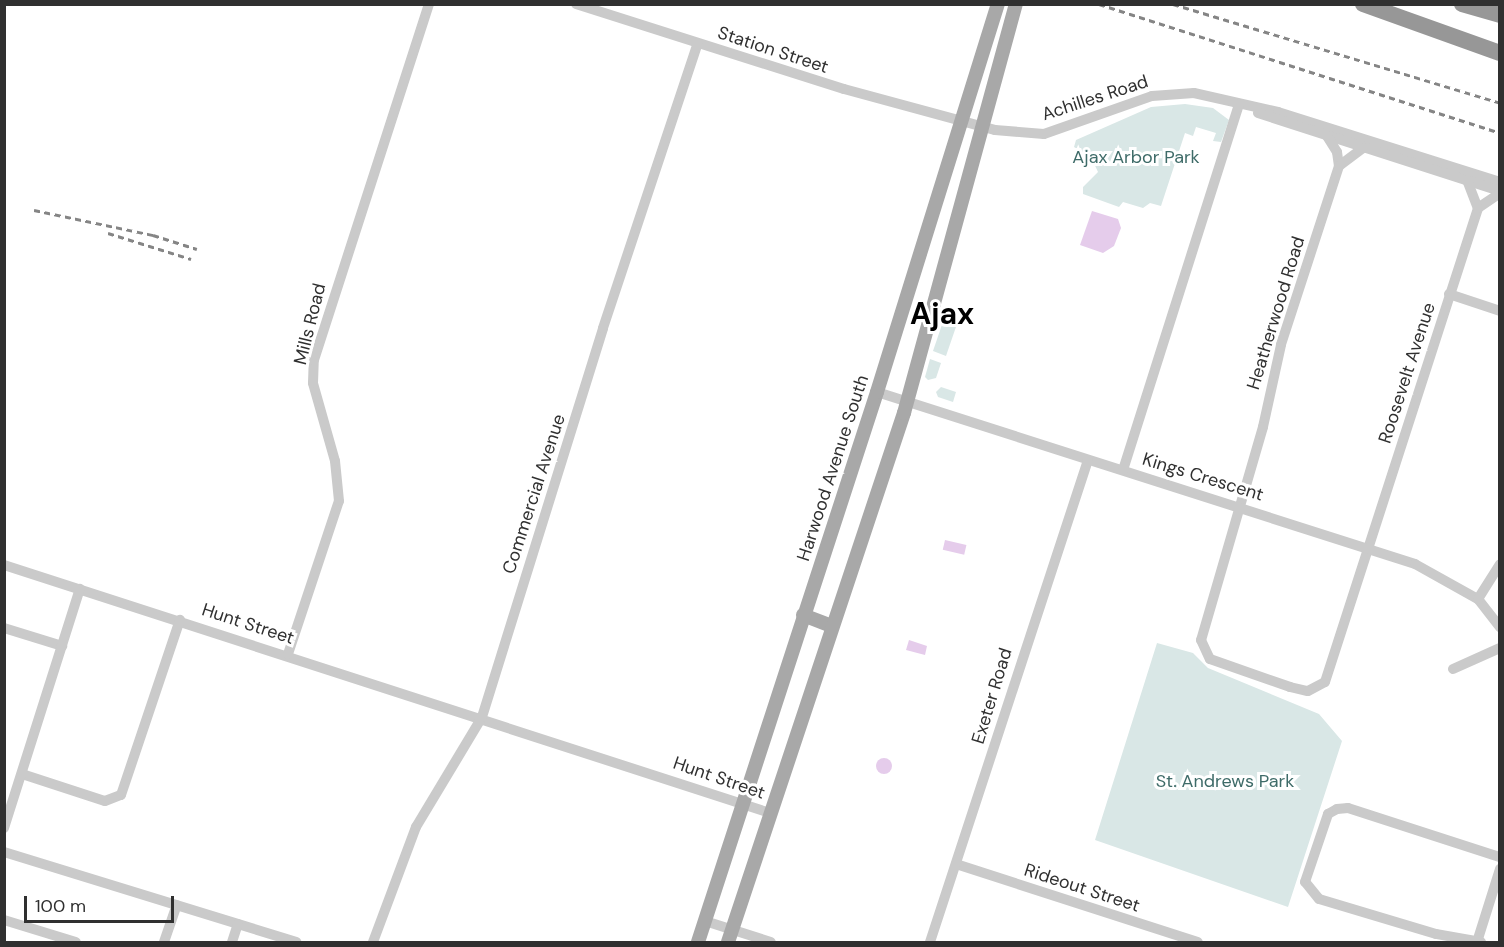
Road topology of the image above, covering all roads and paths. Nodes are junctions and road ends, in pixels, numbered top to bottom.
1 (429, 4) edge
2 (576, 4) edge
3 (998, 4) edge
4 (1016, 4) edge
5 (1363, 4) edge
6 (1462, 4) edge
7 (1500, 15) edge
8 (698, 43) junction
9 (1500, 54) edge
10 (1239, 104) junction
11 (961, 122) junction
12 (981, 127) junction
13 (1327, 136) junction
14 (1363, 148) junction
15 (1339, 166) junction
16 (1467, 180) junction
17 (1500, 182) edge
18 (1500, 192) edge
19 (1478, 208) junction
20 (1449, 294) junction
21 (1500, 311) edge
22 (877, 392) junction
23 (907, 401) junction
24 (1088, 460) junction
25 (1123, 470) junction
26 (1240, 506) junction
27 (1369, 549) junction
28 (1500, 564) edge
29 (4, 565) edge
30 (80, 589) junction
31 (1478, 599) junction
32 (803, 615) junction
33 (180, 620) junction
34 (832, 626) junction
35 (1500, 627) edge
36 (4, 628) edge
37 (62, 646) junction
38 (1500, 648) edge
39 (288, 654) junction
40 (1453, 669) dead end
41 (482, 717) junction
42 (22, 774) junction
43 (744, 802) junction
44 (770, 813) junction
45 (4, 828) edge
46 (4, 852) edge
47 (1500, 856) edge
48 (956, 864) junction
49 (1500, 869) edge
50 (177, 905) junction
51 (4, 920) edge
52 (705, 921) junction
53 (238, 924) junction
54 (730, 936) edge
55 (76, 942) edge
56 (164, 942) edge
57 (232, 942) edge
58 (296, 942) edge
59 (373, 942) edge
60 (698, 942) edge
61 (771, 942) edge
62 (930, 942) edge
63 (1198, 942) edge
64 (1479, 942) edge

1 - 39 street, Mills Road
2 - 8 street, Station Street
3 - 11 main road, Harwood Avenue South
4 - 12 main road
5 - 9 highway
6 - 7 highway
8 - 11 street, Station Street
8 - 41 street, Commercial Avenue
10 - 12 street, Achilles Road
10 - 13 street, Achilles Road
10 - 17 street, Achilles Road
10 - 25 street
11 - 12 street, Achilles Road
11 - 22 main road, Harwood Avenue South
12 - 23 main road
13 - 14 street, Achilles Road
13 - 15 street
14 - 15 street
14 - 16 street, Achilles Road
15 - 26 street, Heatherwood Road
16 - 18 street, Achilles Road
16 - 19 street
18 - 19 street
19 - 20 street, Roosevelt Avenue
20 - 21 street
20 - 27 street, Roosevelt Avenue
22 - 23 street, Kings Crescent
22 - 32 main road, Harwood Avenue South
23 - 24 street, Kings Crescent
23 - 34 main road
24 - 25 street, Kings Crescent
24 - 48 street, Exeter Road
25 - 26 street, Kings Crescent
26 - 27 street, Kings Crescent
26 - 27 street, Heatherwood Road
27 - 31 street, Kings Crescent
28 - 31 street
29 - 30 street, Hunt Street
30 - 33 street, Hunt Street
30 - 37 street
31 - 35 street, Kings Crescent
32 - 34 main road
32 - 43 main road, Harwood Avenue South
33 - 39 street, Hunt Street
33 - 42 street
34 - 44 main road
36 - 37 street
37 - 42 street
38 - 40 street
39 - 41 street, Hunt Street
41 - 43 street, Hunt Street
41 - 59 street, Commercial Avenue
42 - 45 street
43 - 44 street, Hunt Street
43 - 52 main road, Harwood Avenue South
44 - 54 main road
46 - 50 street
47 - 64 street
48 - 62 street, Exeter Road
48 - 63 street, Rideout Street
49 - 64 street
50 - 53 street
50 - 56 street
51 - 55 street
52 - 54 street
52 - 60 main road, Harwood Avenue South
53 - 57 street
53 - 58 street
54 - 61 street

